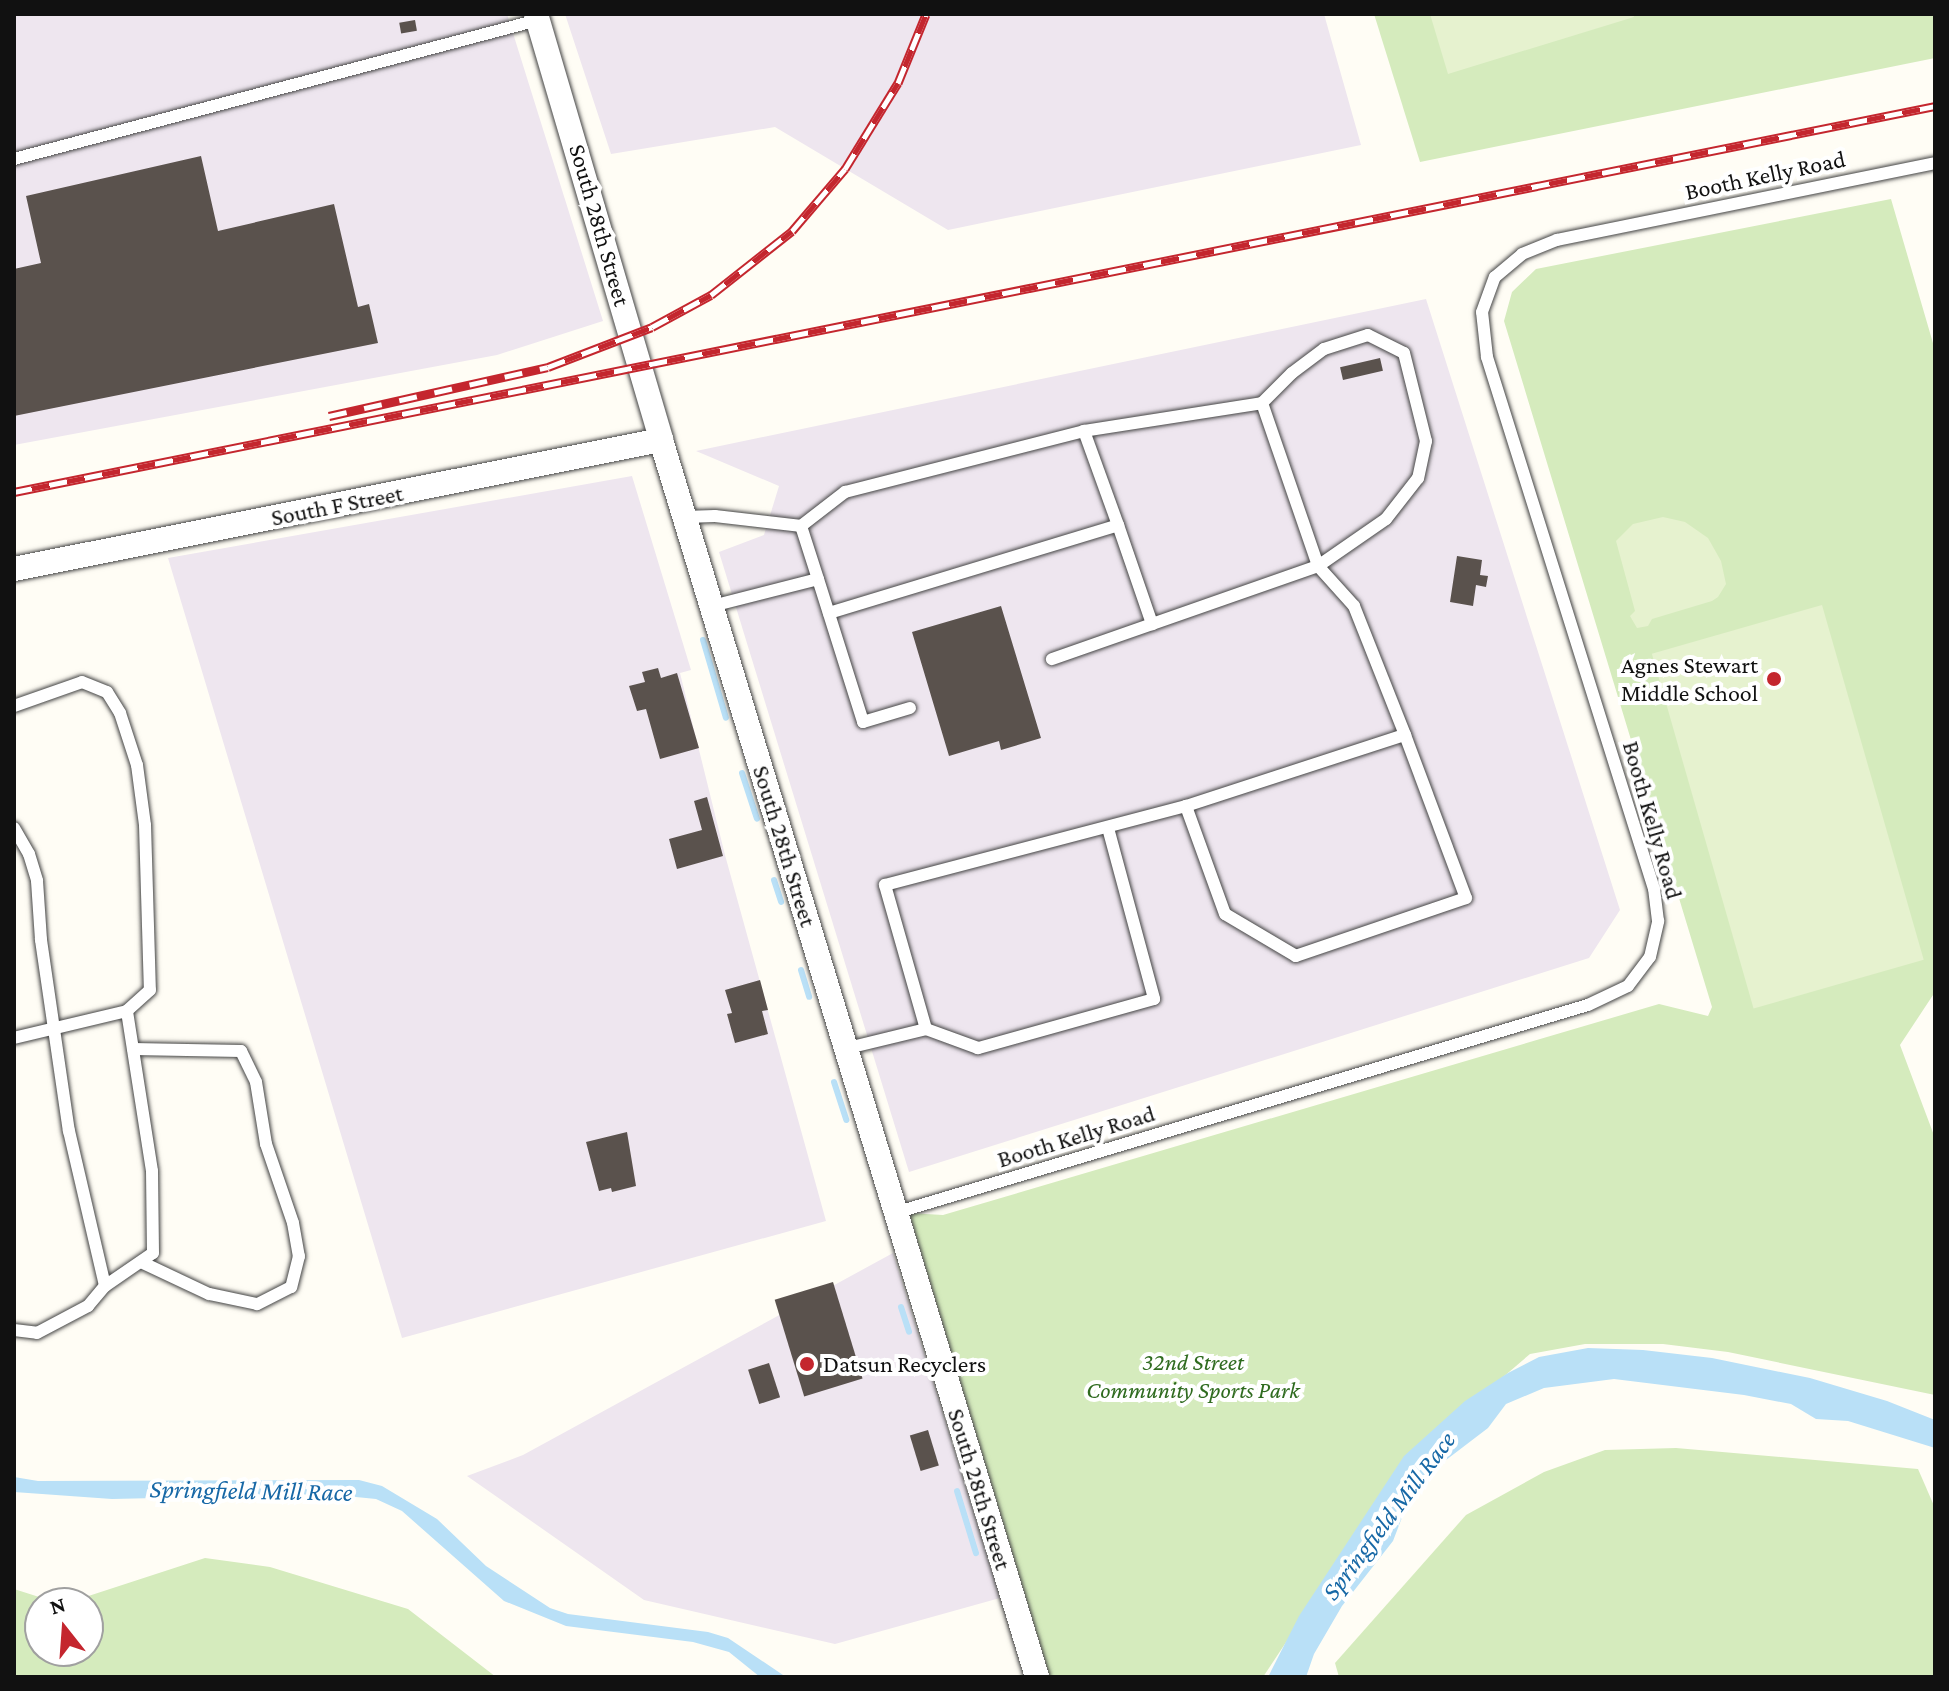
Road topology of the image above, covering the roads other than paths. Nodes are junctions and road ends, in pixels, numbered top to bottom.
1 (537, 17) edge
2 (14, 159) edge
3 (1935, 163) edge
4 (1262, 403) junction
5 (1084, 431) junction
6 (661, 440) junction
7 (684, 517) junction
8 (1118, 525) junction
9 (801, 526) junction
10 (1318, 566) junction
11 (14, 569) edge
12 (818, 579) junction
13 (712, 606) junction
14 (829, 613) junction
15 (1152, 624) junction
16 (1052, 659) dead end
17 (14, 706) edge
18 (910, 708) dead end
19 (1405, 735) junction
20 (1186, 806) junction
21 (14, 828) edge
22 (1108, 828) junction
23 (127, 1011) junction
24 (926, 1029) junction
25 (55, 1030) junction
26 (14, 1038) edge
27 (848, 1048) junction
28 (133, 1049) junction
29 (898, 1212) junction
30 (141, 1262) junction
31 (105, 1286) junction
32 (14, 1330) edge
33 (1037, 1677) edge

1 - 2 lane
1 - 6 street, South 28th Street
3 - 29 lane, Booth Kelly Road
4 - 5 lane
4 - 10 lane
4 - 10 lane
5 - 8 lane
5 - 9 lane
6 - 7 street, South 28th Street
6 - 11 street, South F Street
7 - 9 lane
7 - 13 street, South 28th Street
8 - 14 lane
8 - 15 lane
9 - 12 lane
10 - 15 lane
10 - 19 lane
12 - 13 lane
12 - 14 lane
13 - 27 street, South 28th Street
14 - 18 lane
15 - 16 lane
17 - 23 lane
19 - 20 lane
19 - 20 lane
20 - 22 lane
21 - 25 lane
22 - 24 lane
22 - 24 lane
23 - 25 lane
23 - 28 lane
24 - 27 lane
25 - 26 lane
25 - 31 lane
27 - 29 street, South 28th Street
28 - 30 lane
28 - 30 lane
29 - 33 street, South 28th Street
30 - 31 lane
31 - 32 lane

